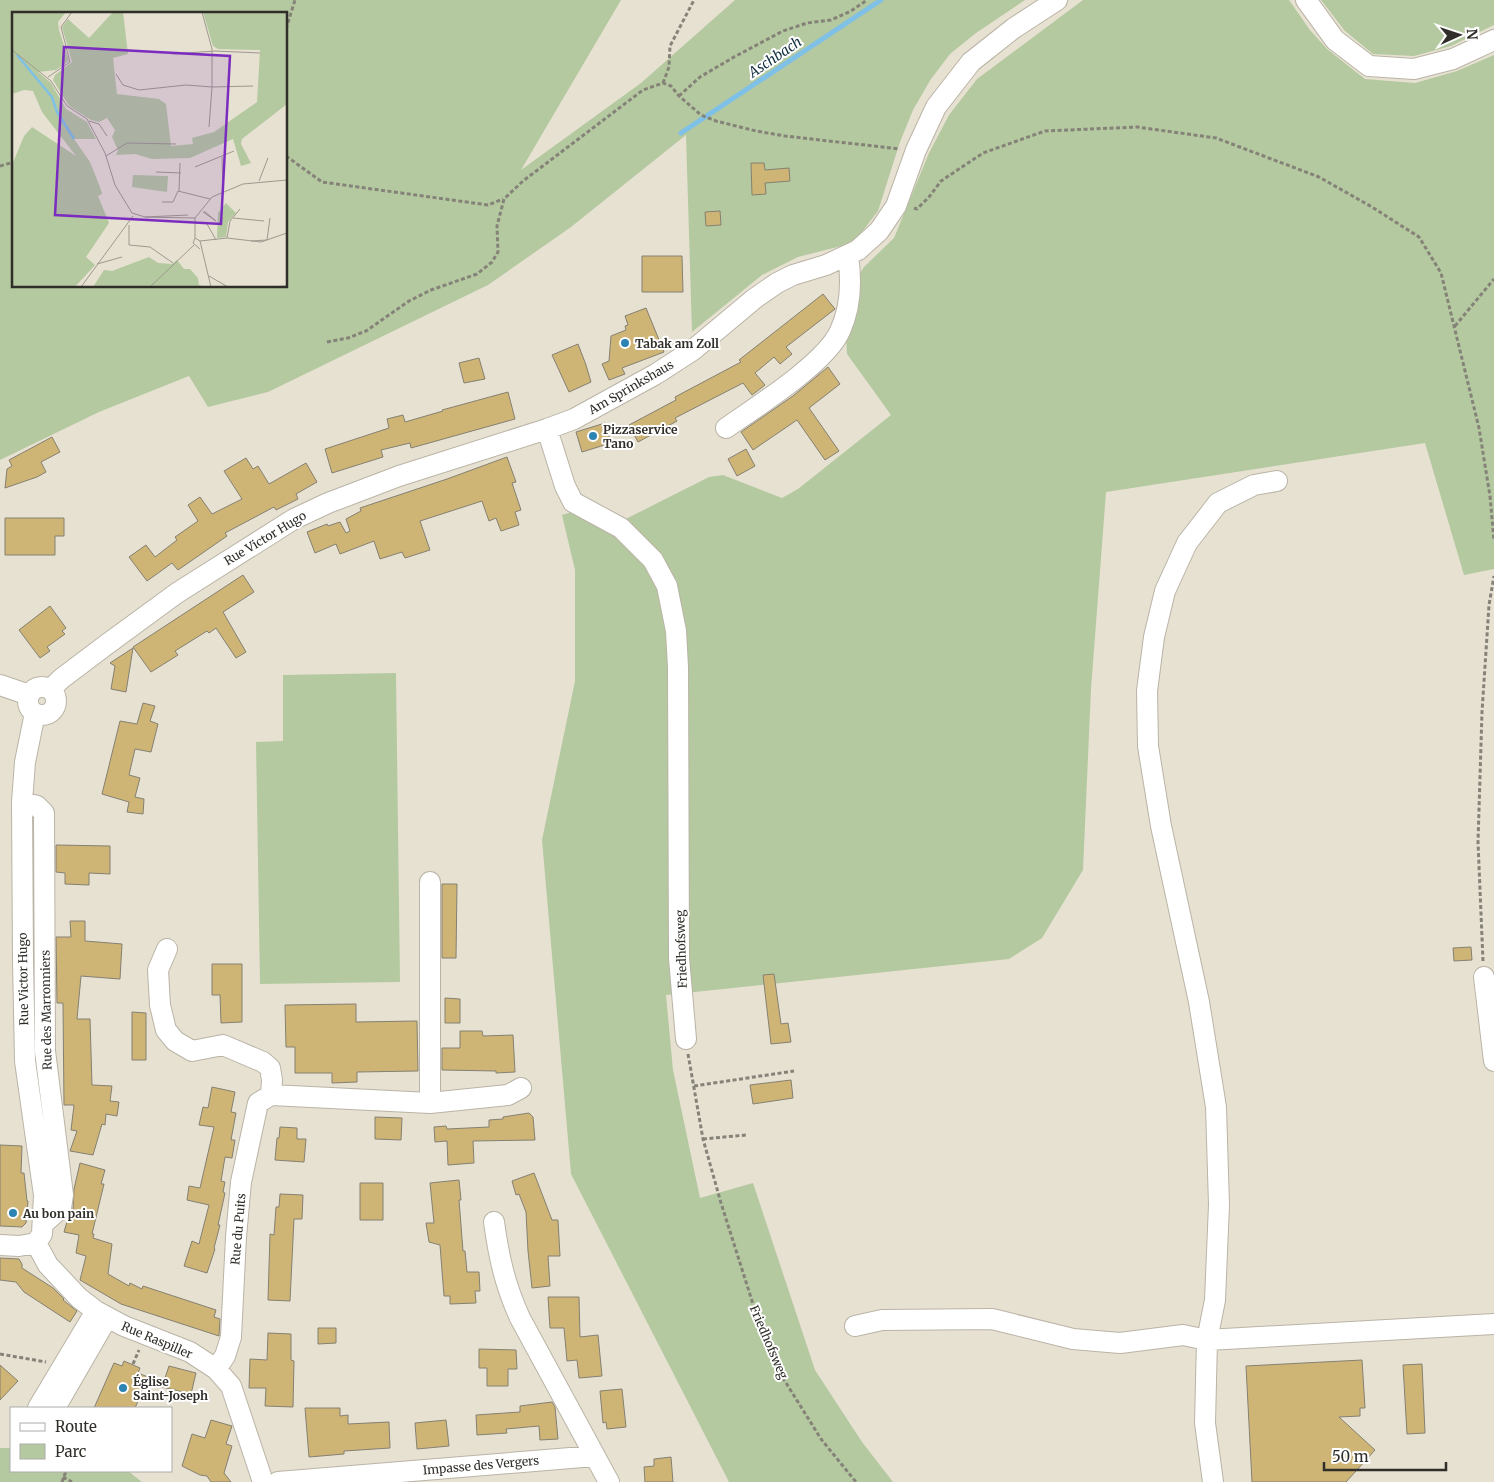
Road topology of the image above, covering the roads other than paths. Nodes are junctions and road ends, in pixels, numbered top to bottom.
1 (1057, 0) edge
2 (1306, 0) edge
3 (1494, 40) edge
4 (848, 256) junction
5 (726, 428) dead end
6 (547, 429) junction
7 (507, 442) joint
8 (1277, 481) dead end
9 (0, 685) edge
10 (32, 704) junction
11 (430, 882) dead end
12 (167, 949) dead end
13 (1484, 977) road end
14 (686, 1039) road end
15 (1494, 1061) edge
16 (521, 1088) dead end
17 (271, 1095) junction
18 (430, 1103) junction
19 (494, 1222) dead end
20 (36, 1243) junction
21 (0, 1244) edge
22 (102, 1315) junction
23 (1494, 1324) edge
24 (855, 1326) dead end
25 (1206, 1340) junction
26 (216, 1368) junction
27 (39, 1407) edge
28 (56, 1407) edge
29 (595, 1456) junction
30 (263, 1482) edge
31 (278, 1482) edge
32 (608, 1482) edge
33 (1213, 1482) edge

1 - 4 street, Am Sprinkshaus
2 - 3 street
4 - 5 street
4 - 6 street, Am Sprinkshaus
6 - 7 street, Am Sprinkshaus
6 - 14 street, Friedhofsweg
7 - 10 street, Rue Victor Hugo
8 - 25 street
9 - 10 street
10 - 20 street, Rue des Marronniers
11 - 18 street
12 - 17 street
13 - 15 street
16 - 18 street
17 - 18 street
17 - 26 street, Rue du Puits
19 - 29 street
20 - 21 street
20 - 22 street, Rue Raspiller
22 - 26 street, Rue Raspiller
22 - 27 street
22 - 28 street
23 - 25 street
24 - 25 street
25 - 33 street
26 - 30 street, Rue Raspiller
29 - 31 street, Impasse des Vergers
29 - 32 street

